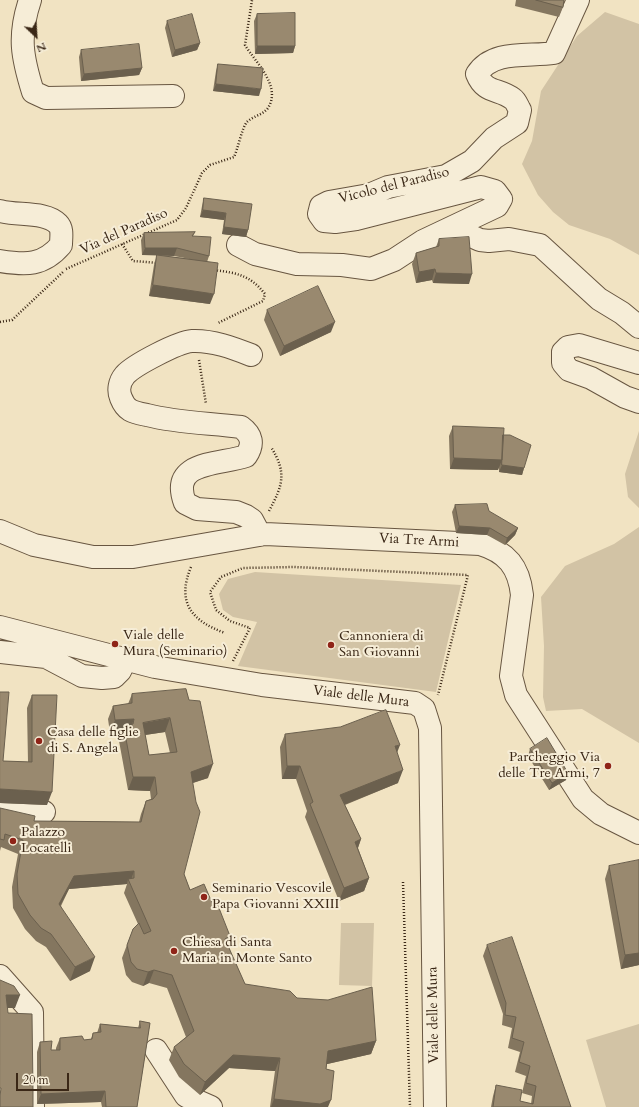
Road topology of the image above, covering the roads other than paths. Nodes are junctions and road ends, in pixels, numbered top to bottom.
1 (30, 0) edge
2 (578, 0) edge
3 (173, 96) dead end
4 (0, 212) edge
5 (456, 226) junction
6 (238, 245) dead end
7 (0, 261) edge
8 (639, 327) edge
9 (251, 355) dead end
10 (639, 363) edge
11 (639, 402) edge
12 (0, 531) edge
13 (262, 534) junction
14 (0, 627) edge
15 (0, 652) edge
16 (126, 659) junction
17 (44, 812) dead end
18 (0, 813) edge
19 (639, 833) edge
20 (0, 976) edge
21 (156, 1050) dead end
22 (33, 1107) edge
23 (211, 1107) edge
24 (435, 1107) edge

1 - 3 street
2 - 5 street, Vicolo del Paradiso
4 - 7 street
5 - 6 street, Vicolo del Paradiso
5 - 8 street
9 - 13 street
10 - 11 street
12 - 13 street, Via Tre Armi
13 - 19 street, Via Tre Armi
14 - 16 street, Viale delle Mura
15 - 16 street
16 - 24 street, Viale delle Mura
17 - 18 street
20 - 22 street
21 - 23 street

